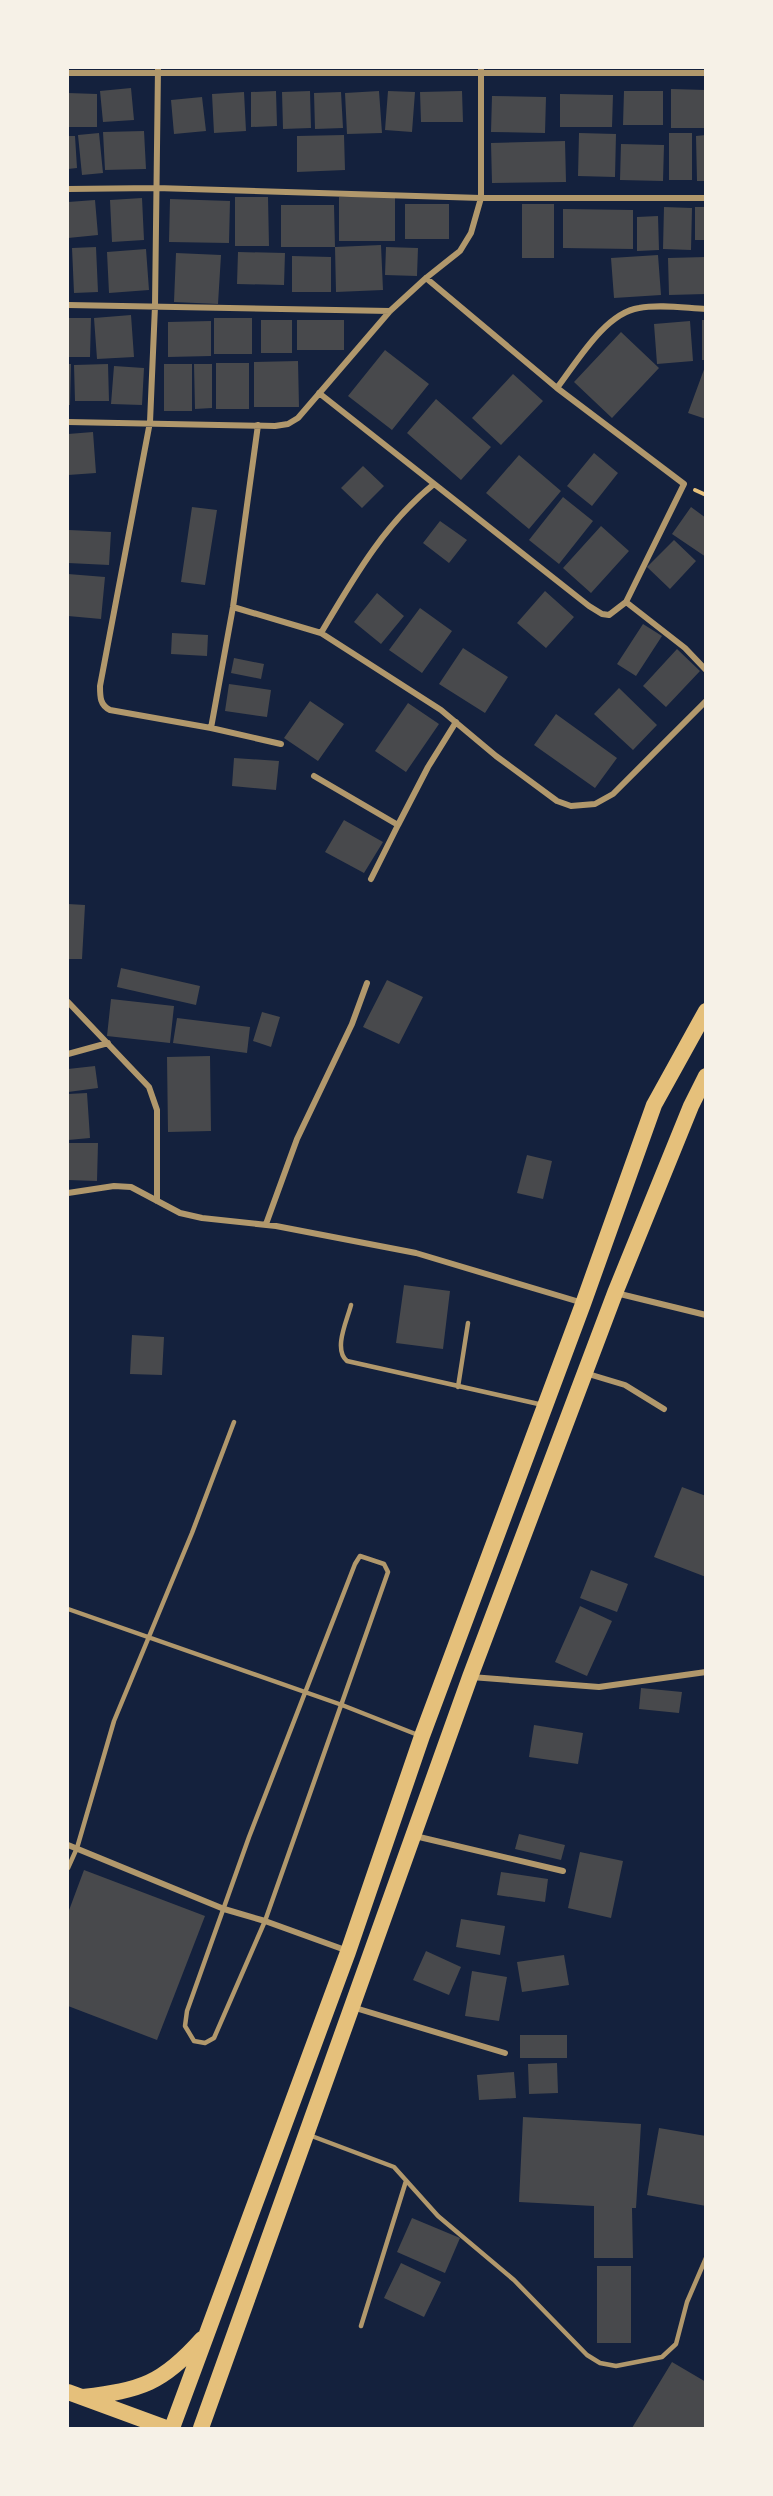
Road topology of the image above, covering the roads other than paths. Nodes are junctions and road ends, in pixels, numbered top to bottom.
1 (158, 70) edge
2 (481, 70) edge
3 (68, 73) edge
4 (705, 73) edge
5 (156, 188) junction
6 (68, 189) edge
7 (482, 198) junction
8 (705, 198) edge
9 (426, 278) junction
10 (68, 305) edge
11 (155, 306) junction
12 (705, 309) edge
13 (390, 311) junction
14 (556, 388) junction
15 (319, 393) junction
16 (68, 422) edge
17 (150, 422) junction
18 (258, 425) junction
19 (434, 484) junction
20 (626, 602) junction
21 (233, 607) junction
22 (321, 633) junction
23 (705, 670) edge
24 (705, 700) edge
25 (456, 722) junction
26 (211, 728) junction
27 (280, 744) dead end
28 (314, 776) dead end
29 (398, 825) junction
30 (371, 879) dead end
31 (367, 983) dead end
32 (68, 1002) edge
33 (705, 1011) edge
34 (108, 1043) junction
35 (68, 1054) edge
36 (705, 1076) edge
37 (68, 1193) edge
38 (157, 1201) junction
39 (266, 1224) junction
40 (615, 1293) junction
41 (583, 1304) junction
42 (351, 1305) dead end
43 (705, 1315) edge
44 (468, 1323) dead end
45 (585, 1373) junction
46 (458, 1387) junction
47 (545, 1405) junction
48 (664, 1409) dead end
49 (234, 1422) dead end
50 (68, 1609) edge
51 (148, 1637) junction
52 (705, 1672) edge
53 (470, 1677) junction
54 (306, 1693) junction
55 (342, 1705) junction
56 (422, 1736) junction
57 (412, 1835) junction
58 (68, 1845) edge
59 (77, 1848) junction
60 (68, 1868) edge
61 (563, 1871) dead end
62 (224, 1909) junction
63 (265, 1921) junction
64 (348, 1952) junction
65 (351, 2007) junction
66 (505, 2053) dead end
67 (306, 2134) junction
68 (406, 2181) junction
69 (705, 2258) edge
70 (361, 2326) dead end
71 (208, 2331) junction
72 (75, 2394) edge
73 (166, 2428) edge
74 (172, 2428) edge
75 (201, 2428) edge

1 - 2 street
1 - 3 street
1 - 5 street
2 - 4 street
2 - 7 street
5 - 6 street
5 - 7 street
5 - 11 street
7 - 8 street
7 - 9 street
9 - 13 street
9 - 14 street
10 - 11 street
11 - 13 street
11 - 17 street
12 - 14 street
13 - 15 street
14 - 20 street
15 - 18 street
15 - 19 street
16 - 17 street
17 - 18 street
17 - 26 street
18 - 21 street
19 - 20 street
19 - 22 street
20 - 23 street
21 - 22 street
21 - 26 street
22 - 25 street
24 - 25 street
25 - 29 street
26 - 27 street
28 - 29 street
29 - 30 street
31 - 39 street
32 - 34 street
33 - 41 highway
34 - 35 street
34 - 38 street
36 - 40 highway
37 - 38 street
38 - 39 street
39 - 41 street
40 - 43 street
40 - 45 highway
41 - 47 highway
42 - 46 lane
44 - 46 lane
45 - 48 street
45 - 53 highway
46 - 47 lane
47 - 56 highway
49 - 51 lane
50 - 51 lane
51 - 54 lane
51 - 59 lane
52 - 53 street
53 - 57 highway
54 - 55 lane
54 - 55 lane
54 - 62 lane
55 - 56 lane
55 - 63 lane
56 - 64 highway
57 - 61 street
57 - 65 highway
58 - 59 street
59 - 60 lane
59 - 62 street
62 - 63 street
62 - 63 lane
63 - 64 street
64 - 71 highway
65 - 66 street
65 - 67 highway
67 - 68 lane
67 - 75 highway
68 - 69 lane
68 - 70 lane
71 - 72 highway
71 - 74 highway
72 - 73 highway

